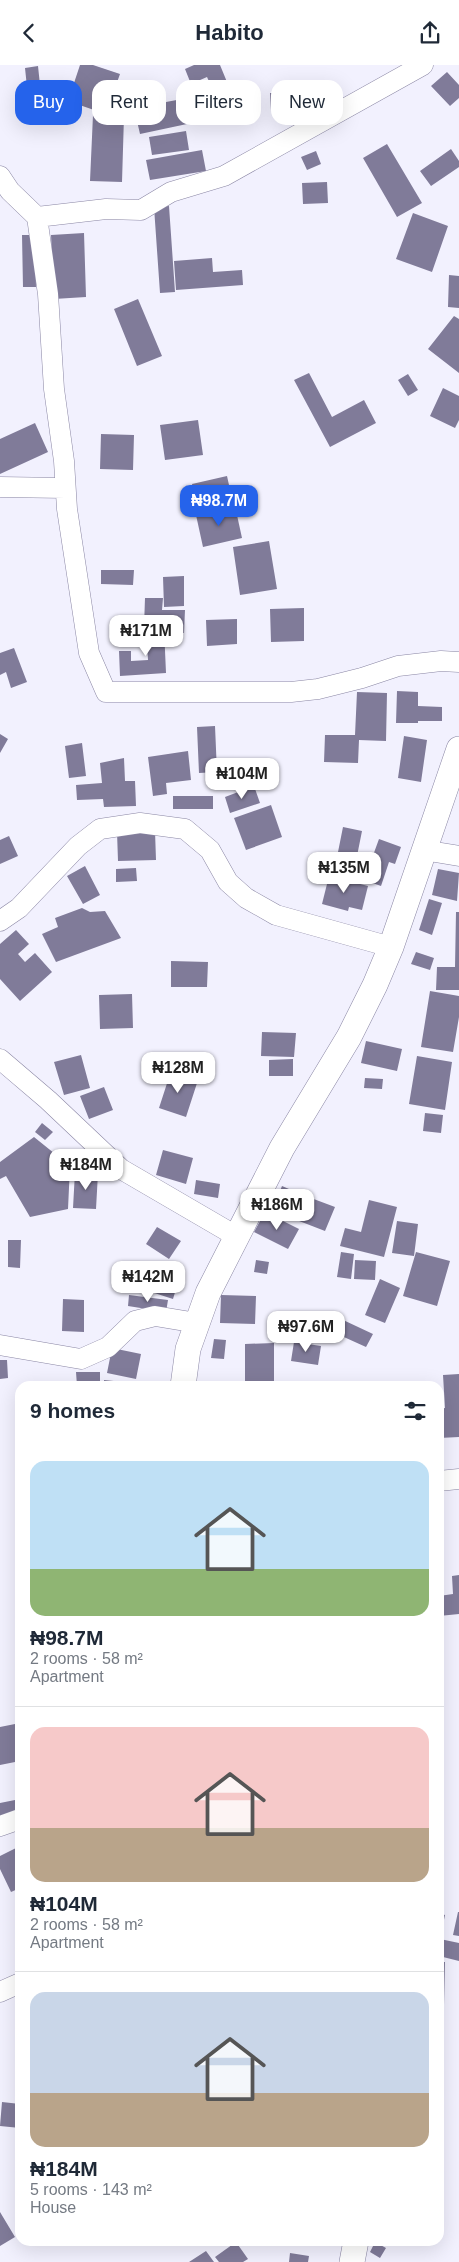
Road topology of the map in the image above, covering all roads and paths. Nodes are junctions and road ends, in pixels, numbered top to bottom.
1 (423, 65) edge
2 (0, 176) edge
3 (37, 217) junction
4 (0, 487) edge
5 (65, 488) junction
6 (459, 661) edge
7 (459, 749) edge
8 (423, 850) junction
9 (459, 856) edge
10 (0, 921) edge
11 (391, 947) junction
12 (0, 1059) edge
13 (236, 1236) junction
14 (197, 1323) junction
15 (0, 1345) edge
16 (184, 1381) edge
17 (459, 1479) edge
18 (444, 1480) edge
19 (15, 1821) edge
20 (0, 1826) edge
21 (15, 1985) edge
22 (0, 1992) edge
23 (355, 2246) edge
24 (352, 2262) edge

1 - 3 street
2 - 3 street
3 - 5 street
4 - 5 street
5 - 6 street
7 - 8 main road
8 - 9 street
8 - 11 main road
10 - 11 street
11 - 13 main road
12 - 13 street
13 - 14 main road
14 - 15 street
14 - 16 main road
17 - 18 street
19 - 20 street
21 - 22 street
23 - 24 main road

